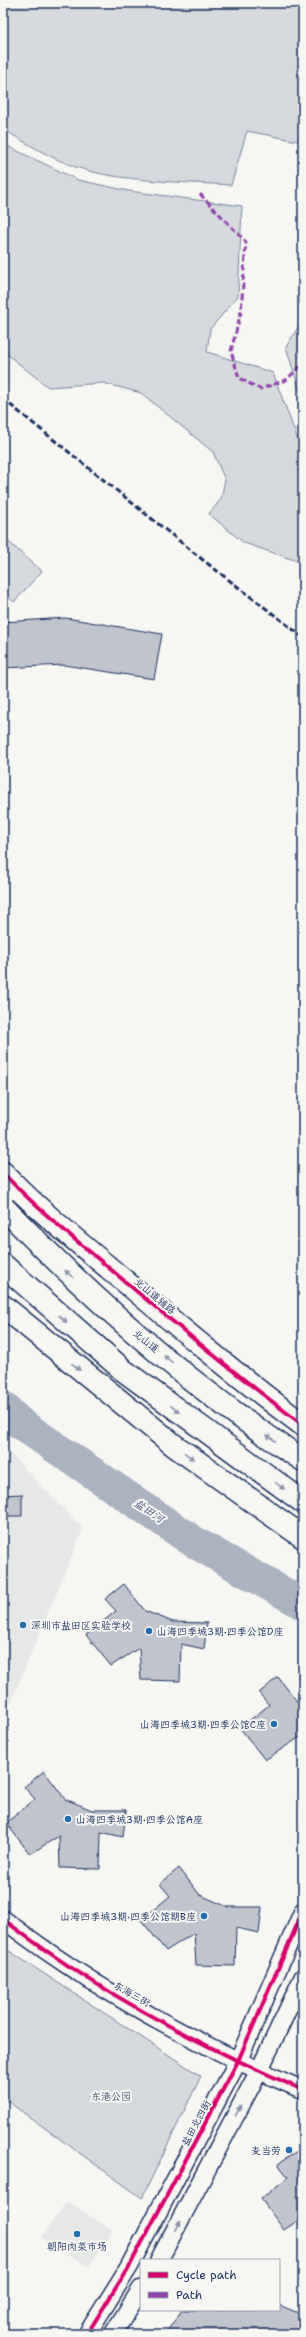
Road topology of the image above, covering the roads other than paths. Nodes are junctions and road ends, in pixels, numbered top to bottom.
1 (6, 1183) edge
2 (3, 1207) edge
3 (3, 1265) edge
4 (3, 1306) edge
5 (303, 1425) edge
6 (303, 1460) edge
7 (303, 1502) edge
8 (303, 1537) edge
9 (303, 1911) edge
10 (3, 1919) edge
11 (303, 1977) edge
12 (238, 2061) junction
13 (259, 2071) junction
14 (303, 2090) edge
15 (160, 2259) edge
16 (140, 2291) edge
17 (87, 2334) edge
18 (113, 2334) edge

1 - 5 main road, 北山道辅路
6 -> 2 main road, 北山道
3 -> 7 main road
4 -> 8 main road
9 - 12 street, 盐田北四街
10 - 12 street, 东海三街
11 - 13 street
12 - 13 street, 东海三街
12 - 17 street, 盐田北四街
13 - 14 street, 东海三街
15 -> 13 street
16 - 18 street

